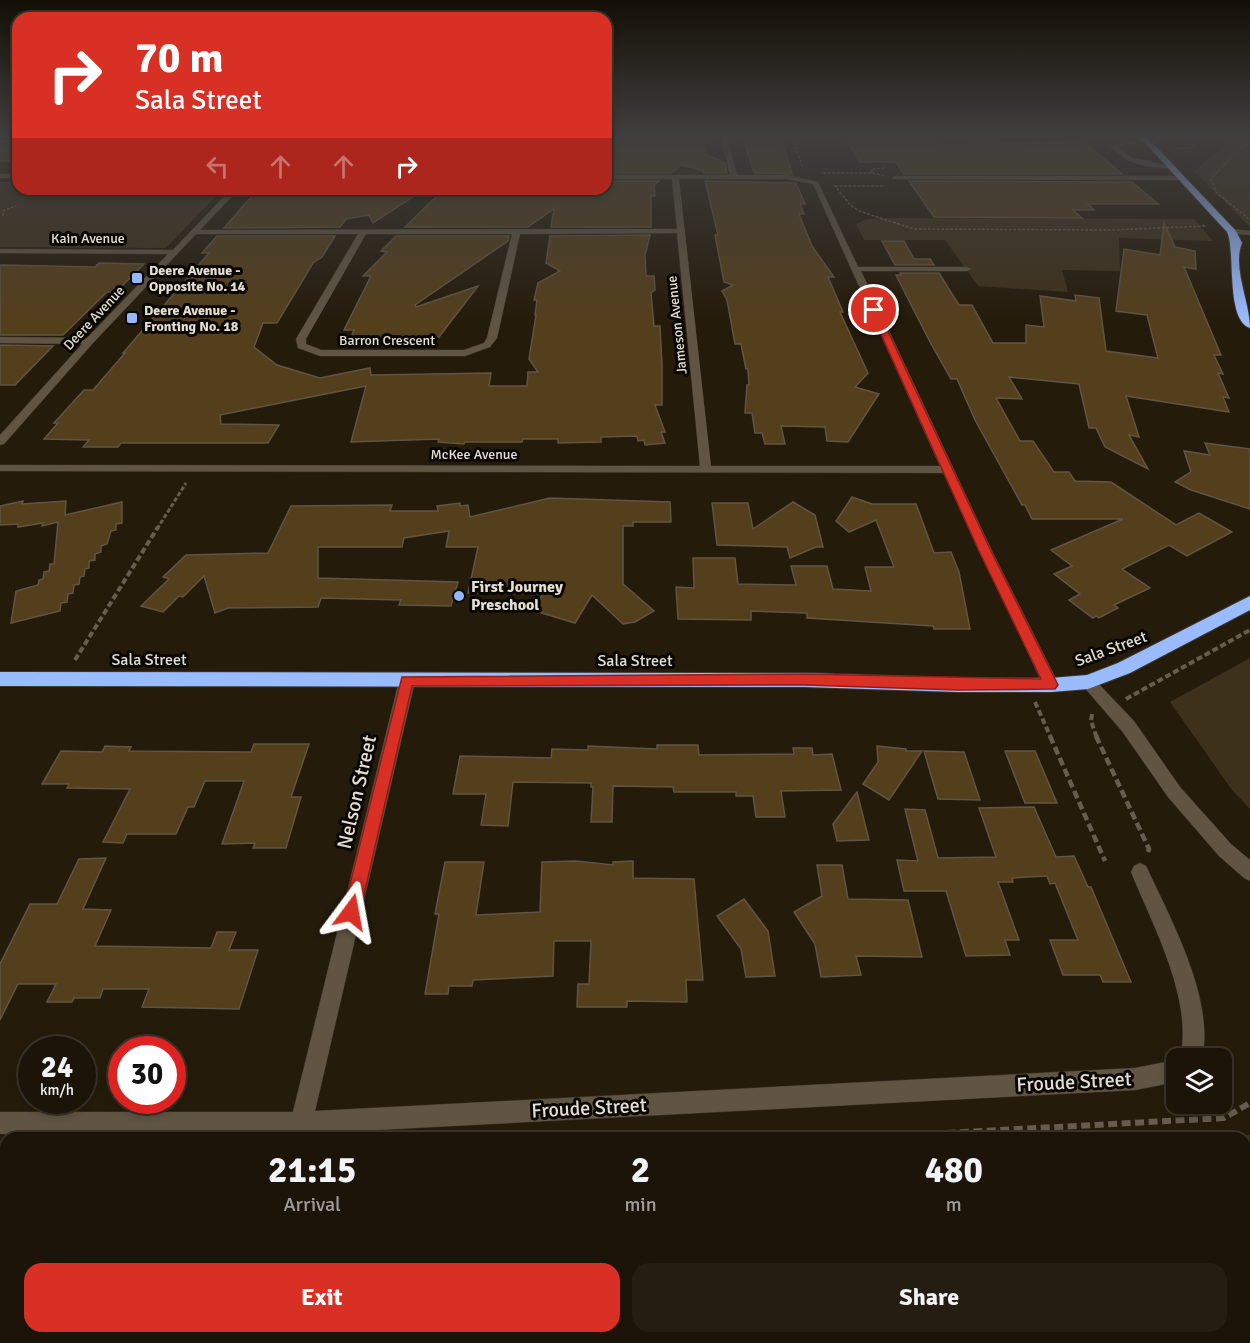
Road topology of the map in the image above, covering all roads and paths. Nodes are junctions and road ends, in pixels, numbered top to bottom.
1 (228, 197) edge
2 (677, 197) edge
3 (824, 197) edge
4 (844, 197) edge
5 (1198, 197) edge
6 (1222, 197) edge
7 (16, 206) dead end
8 (1, 211) edge
9 (3, 216) dead end
10 (1200, 220) dead end
11 (1250, 220) edge
12 (363, 231) junction
13 (680, 231) junction
14 (1232, 231) junction
15 (194, 232) junction
16 (516, 232) junction
17 (1250, 233) edge
18 (0, 251) edge
19 (175, 252) junction
20 (855, 269) junction
21 (967, 269) dead end
22 (1250, 325) edge
23 (0, 340) edge
24 (90, 341) junction
25 (0, 442) edge
26 (0, 468) edge
27 (706, 469) junction
28 (948, 470) junction
29 (188, 480) dead end
30 (1250, 602) edge
31 (1250, 630) edge
32 (0, 679) edge
33 (64, 679) junction
34 (407, 681) junction
35 (1088, 682) junction
36 (1051, 685) junction
37 (1134, 696) dead end
38 (1035, 702) dead end
39 (1093, 712) dead end
40 (1105, 861) dead end
41 (1140, 872) joint
42 (1250, 872) edge
43 (1196, 1048) edge
44 (1166, 1073) edge
45 (1250, 1103) edge
46 (0, 1123) edge
47 (301, 1123) junction
48 (964, 1132) edge

1 - 15 street, Deere Avenue
2 - 13 street, Jameson Avenue
3 - 20 street
4 - 10 path
5 - 14 highway
6 - 11 path
7 - 8 path
8 - 9 path
12 - 15 street
12 - 16 street
12 - 16 street, Barron Crescent
13 - 16 street
13 - 27 street, Jameson Avenue
14 - 17 street
14 - 22 highway
15 - 19 street, Deere Avenue
18 - 19 street, Kain Avenue
19 - 24 street, Deere Avenue
20 - 21 street
20 - 28 street
23 - 24 street
24 - 25 street, Deere Avenue
26 - 27 street, McKee Avenue
27 - 28 street, McKee Avenue
28 - 36 street
29 - 33 path
30 - 35 highway, Sala Street
31 - 37 path
32 - 33 highway, Sala Street
33 - 34 highway, Sala Street
34 - 36 highway, Sala Street
34 - 47 street, Nelson Street
35 - 36 highway, Sala Street
35 - 42 street
38 - 40 path
39 - 41 path
41 - 43 street
44 - 47 street, Froude Street
45 - 48 path
46 - 47 street, Froude Street

